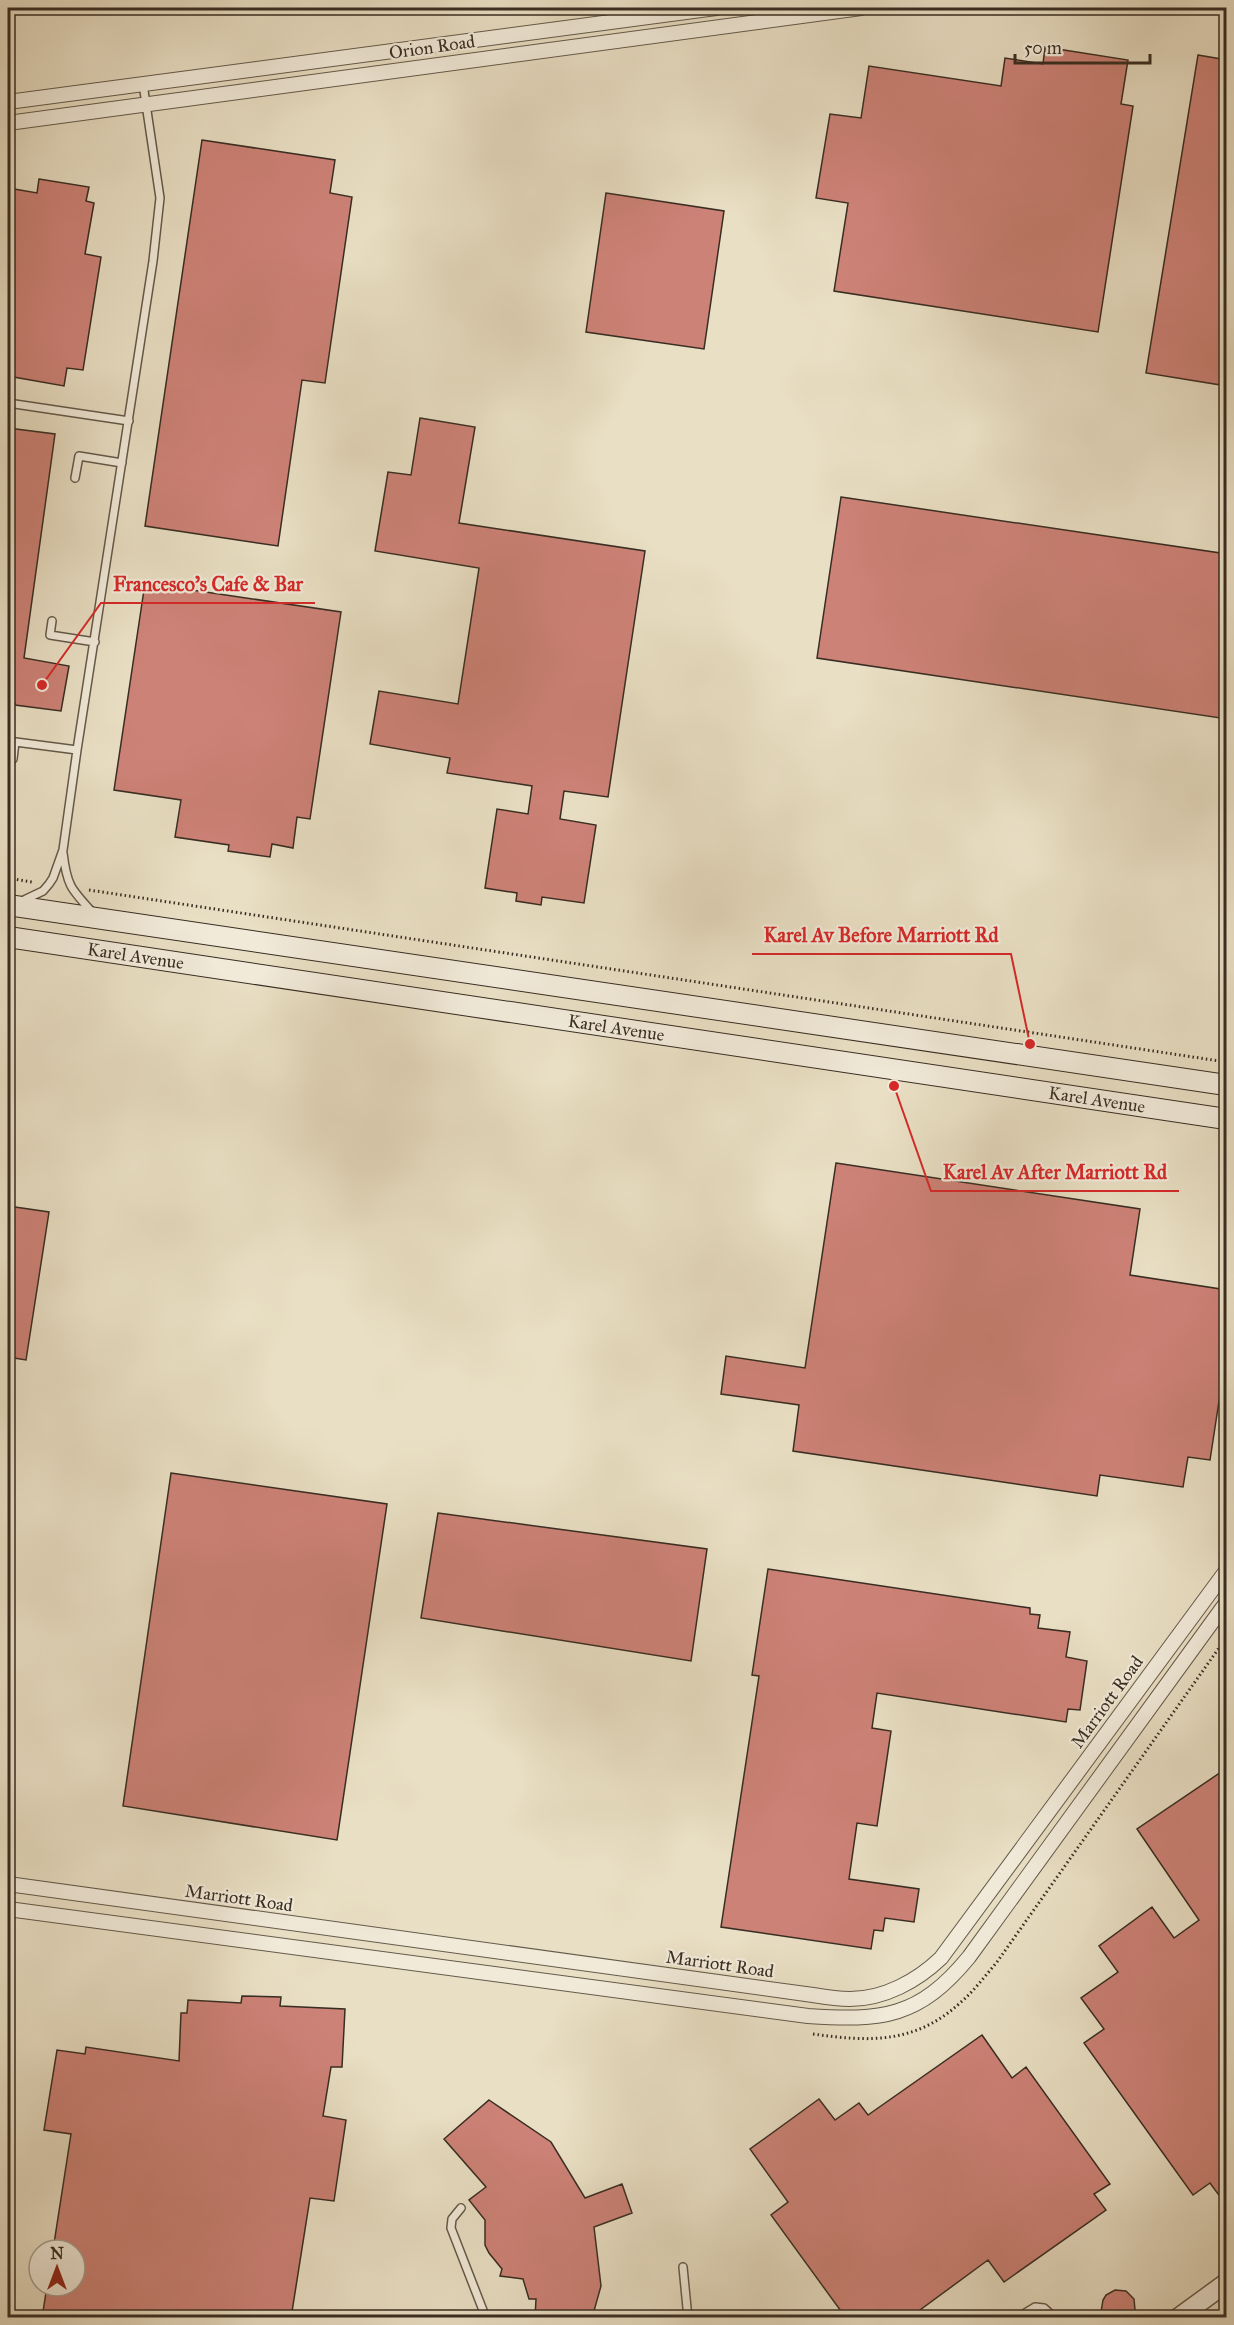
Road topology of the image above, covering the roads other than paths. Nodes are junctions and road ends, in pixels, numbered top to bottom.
1 (716, 8) edge
2 (861, 8) edge
3 (143, 84) junction
4 (8, 102) edge
5 (146, 104) junction
6 (8, 123) edge
7 (8, 403) edge
8 (129, 421) junction
9 (122, 463) junction
10 (75, 478) dead end
11 (52, 621) dead end
12 (95, 642) junction
13 (11, 742) edge
14 (76, 750) junction
15 (13, 759) dead end
16 (63, 850) junction
17 (10, 906) edge
18 (99, 919) junction
19 (8, 937) edge
20 (1227, 1085) edge
21 (1227, 1119) edge
22 (1227, 1571) edge
23 (1227, 1603) edge
24 (8, 1884) edge
25 (8, 1909) edge
26 (461, 2208) dead end
27 (684, 2267) dead end
28 (1227, 2283) edge
29 (486, 2318) edge
30 (688, 2318) edge
31 (1017, 2318) edge
32 (1055, 2318) edge
33 (1178, 2318) edge

1 - 3 street, Orion Road
2 - 5 street, Orion Road
3 - 4 street, Orion Road
3 - 5 lane
5 - 6 street, Orion Road
5 - 8 lane
7 - 8 lane
8 - 9 lane
9 - 10 lane
9 - 12 lane
11 - 12 lane
12 - 14 lane
13 - 14 lane
13 - 15 lane
14 - 16 lane
16 - 17 lane
16 - 18 lane
17 - 18 main road, Karel Avenue
18 - 20 main road, Karel Avenue
19 - 21 main road, Karel Avenue
22 - 24 street, Marriott Road
23 - 25 street
26 - 29 lane
27 - 30 lane
28 - 33 street
31 - 32 lane

